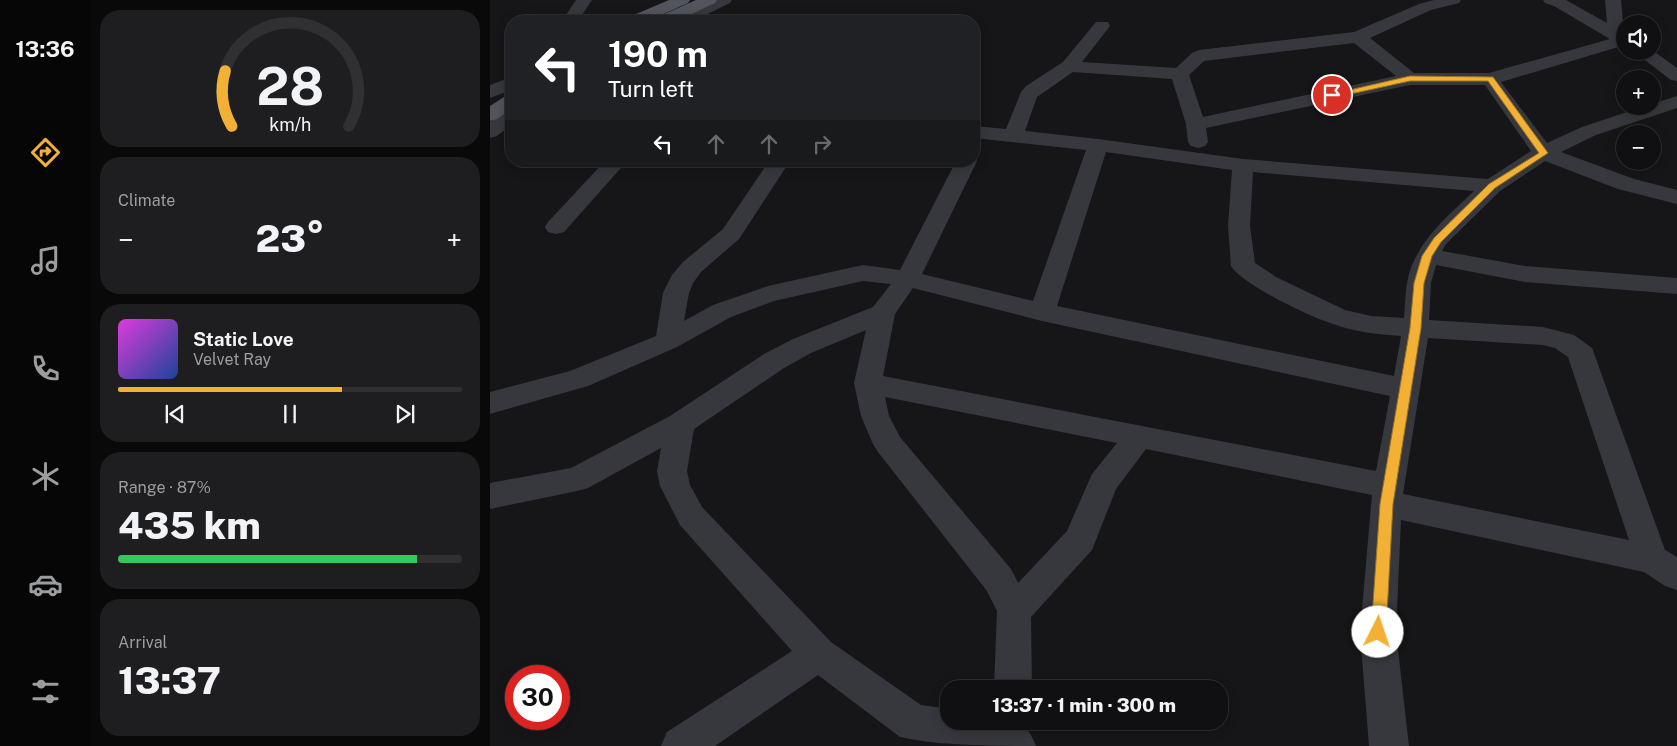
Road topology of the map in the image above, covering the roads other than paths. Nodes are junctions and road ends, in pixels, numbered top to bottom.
1 (584, 0) edge
2 (682, 0) edge
3 (709, 0) edge
4 (724, 0) edge
5 (1452, 0) edge
6 (1551, 0) edge
7 (1613, 0) edge
8 (574, 15) edge
9 (648, 15) edge
10 (675, 15) edge
11 (693, 15) edge
12 (1617, 15) edge
13 (1102, 26) dead end
14 (1616, 35) edge
15 (1358, 37) junction
16 (1616, 40) edge
17 (1655, 60) edge
18 (1068, 66) junction
19 (1180, 74) junction
20 (1677, 76) edge
21 (1410, 79) junction
22 (1490, 79) junction
23 (505, 90) edge
24 (490, 94) edge
25 (505, 96) edge
26 (1677, 102) edge
27 (490, 115) edge
28 (505, 121) edge
29 (1196, 124) junction
30 (490, 132) edge
31 (1013, 136) junction
32 (980, 138) edge
33 (1098, 145) junction
34 (1543, 153) junction
35 (1199, 158) junction
36 (1243, 165) junction
37 (611, 167) edge
38 (776, 167) edge
39 (965, 167) edge
40 (1492, 186) junction
41 (1677, 197) edge
42 (556, 227) dead end
43 (1427, 256) junction
44 (907, 280) junction
45 (1677, 286) edge
46 (1042, 312) junction
47 (882, 313) junction
48 (1416, 328) junction
49 (668, 341) junction
50 (868, 382) junction
51 (1405, 389) junction
52 (490, 403) edge
53 (680, 424) junction
54 (1139, 437) junction
55 (1388, 495) junction
56 (490, 496) edge
57 (1664, 567) edge
58 (1014, 611) junction
59 (818, 654) junction
60 (1013, 680) edge
61 (1011, 735) edge
62 (681, 746) edge
63 (1389, 746) edge

1 - 8 street
2 - 9 main road
3 - 10 main road
4 - 11 street
5 - 15 street
6 - 14 street
7 - 12 street
13 - 18 street
15 - 19 street
15 - 21 street
16 - 22 street
17 - 20 street
18 - 19 street
18 - 31 street
19 - 29 street
21 - 22 street
21 - 29 street
22 - 34 street
23 - 24 main road
25 - 27 main road
26 - 34 street
28 - 30 street
29 - 35 street
31 - 32 street
31 - 33 street
33 - 35 street
33 - 46 street
34 - 40 street
34 - 41 street
35 - 36 street
36 - 40 street
36 - 48 street
37 - 42 street
38 - 49 street
39 - 44 street
40 - 43 street
43 - 45 street
43 - 48 street
44 - 46 street
44 - 47 street
44 - 49 street
46 - 51 street
47 - 50 street
47 - 53 street
48 - 51 street
48 - 57 street
49 - 52 street
50 - 54 street
50 - 58 street
51 - 55 street
53 - 56 street
53 - 59 street
54 - 55 street
54 - 58 street
55 - 57 street
55 - 63 street
58 - 60 street
59 - 61 street
59 - 62 street

